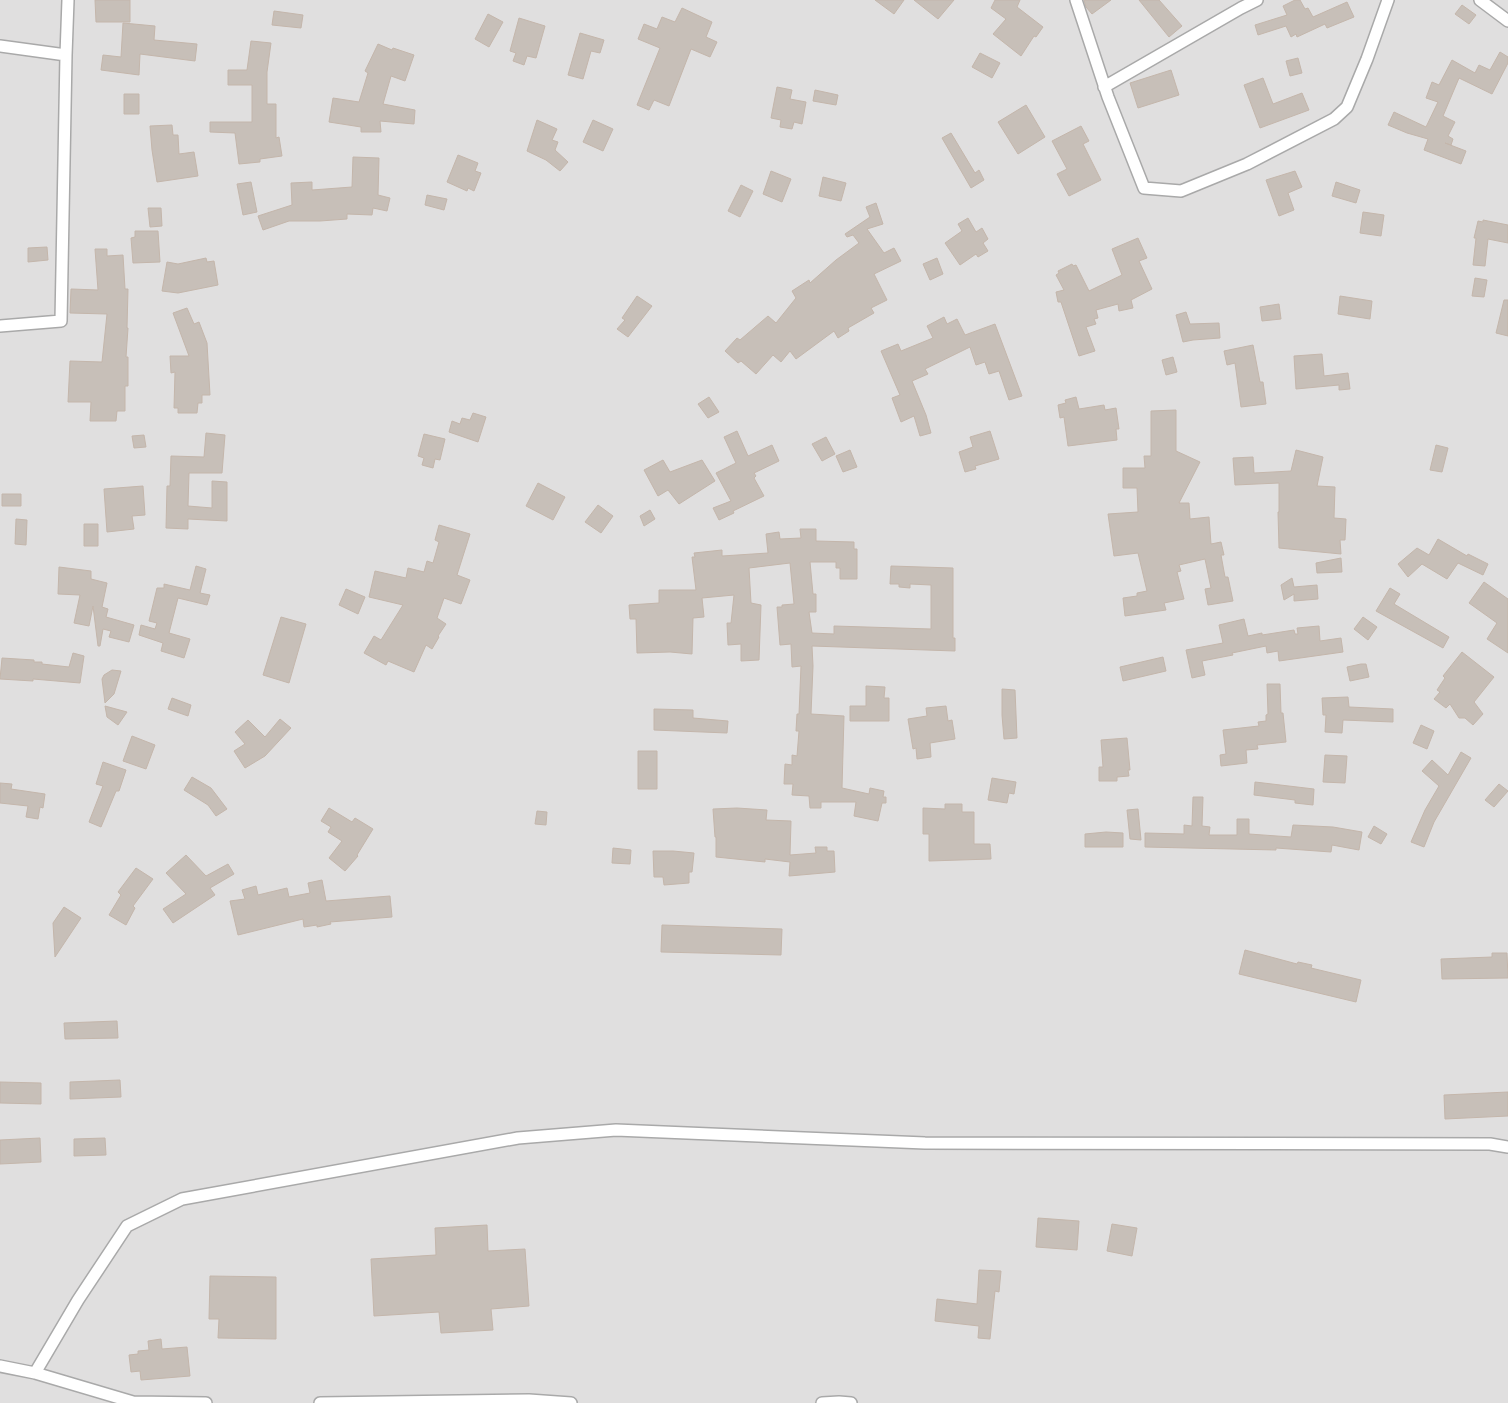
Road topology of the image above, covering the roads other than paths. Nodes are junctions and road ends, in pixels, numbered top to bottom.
1 (68, 0) edge
2 (1076, 0) edge
3 (1257, 0) edge
4 (1388, 0) edge
5 (1480, 0) edge
6 (1508, 21) edge
7 (0, 46) edge
8 (66, 55) junction
9 (1104, 87) junction
10 (0, 326) edge
11 (1508, 1147) edge
12 (0, 1366) edge
13 (35, 1372) junction
14 (206, 1403) edge
15 (320, 1403) edge
16 (571, 1403) edge
17 (822, 1403) edge
18 (851, 1403) edge

1 - 8 street
2 - 9 street
3 - 9 street
4 - 9 street
5 - 6 street
7 - 8 street
8 - 10 street
11 - 13 street
12 - 13 street
13 - 14 street
15 - 16 street
17 - 18 street

